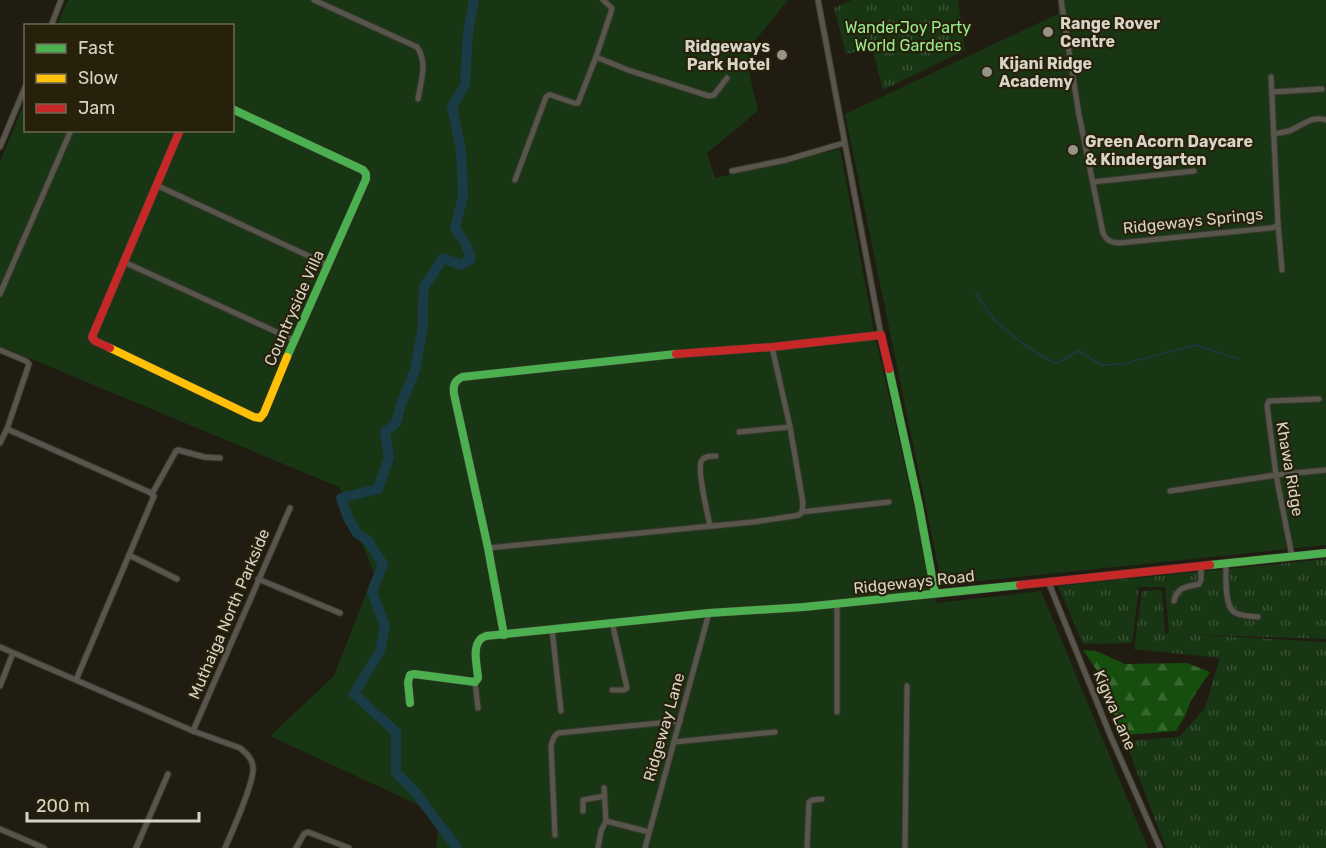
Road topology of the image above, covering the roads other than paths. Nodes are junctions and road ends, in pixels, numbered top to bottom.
1 (61, 0) edge
2 (314, 0) edge
3 (603, 0) edge
4 (818, 0) edge
5 (1060, 0) edge
6 (52, 24) edge
7 (596, 57) junction
8 (1271, 77) dead end
9 (727, 78) dead end
10 (1322, 89) dead end
11 (24, 90) edge
12 (1272, 92) junction
13 (418, 99) dead end
14 (234, 110) edge
15 (1326, 120) edge
16 (70, 132) edge
17 (179, 132) edge
18 (1274, 134) junction
19 (844, 142) junction
20 (0, 147) edge
21 (732, 171) dead end
22 (1194, 171) dead end
23 (514, 180) dead end
24 (1093, 182) junction
25 (156, 185) junction
26 (1278, 224) junction
27 (123, 262) junction
28 (328, 265) junction
29 (1282, 270) dead end
30 (0, 294) edge
31 (881, 335) junction
32 (294, 340) junction
33 (772, 347) junction
34 (0, 350) edge
35 (1319, 399) dead end
36 (790, 427) junction
37 (7, 429) junction
38 (739, 432) dead end
39 (0, 443) edge
40 (716, 456) dead end
41 (220, 458) dead end
42 (1326, 470) edge
43 (1276, 476) junction
44 (1170, 491) dead end
45 (153, 495) junction
46 (889, 502) dead end
47 (290, 508) dead end
48 (802, 512) junction
49 (710, 526) junction
50 (488, 548) junction
51 (1326, 553) edge
52 (129, 555) junction
53 (1292, 556) junction
54 (1226, 564) junction
55 (1201, 566) junction
56 (177, 579) dead end
57 (258, 579) junction
58 (1048, 581) junction
59 (935, 593) junction
60 (1174, 601) dead end
61 (837, 603) junction
62 (340, 613) dead end
63 (709, 613) junction
64 (1258, 617) dead end
65 (612, 622) junction
66 (552, 629) junction
67 (504, 635) junction
68 (0, 647) edge
69 (13, 653) junction
70 (76, 680) junction
71 (475, 682) junction
72 (0, 686) edge
73 (907, 686) dead end
74 (612, 690) dead end
75 (410, 703) dead end
76 (478, 708) dead end
77 (561, 711) dead end
78 (837, 712) dead end
79 (680, 721) junction
80 (193, 731) junction
81 (775, 732) dead end
82 (674, 742) junction
83 (168, 774) dead end
84 (604, 788) dead end
85 (605, 796) junction
86 (822, 799) dead end
87 (583, 811) dead end
88 (606, 821) junction
89 (0, 829) edge
90 (649, 832) junction
91 (555, 835) dead end
92 (44, 848) edge
93 (136, 848) edge
94 (225, 848) edge
95 (296, 848) edge
96 (349, 848) edge
97 (598, 848) edge
98 (645, 848) edge
99 (807, 848) edge
100 (905, 848) edge
101 (1160, 848) edge

1 - 6 street
2 - 13 street
3 - 7 street
4 - 19 street
5 - 24 street, Ridgeways Springs
7 - 9 street
7 - 23 street
8 - 12 street, Ridgeways Springs
10 - 12 street
11 - 20 street
12 - 18 street, Ridgeways Springs
14 - 28 street, Countryside Villa
15 - 18 street
16 - 30 street
17 - 25 street
18 - 26 street, Ridgeways Springs
19 - 21 street
19 - 31 street
22 - 24 street
24 - 26 street, Ridgeways Springs
25 - 27 street
25 - 28 street
26 - 29 street
27 - 32 street
27 - 32 street, Countryside Villa
28 - 32 street, Countryside Villa
31 - 33 street
31 - 59 street
33 - 36 street
33 - 50 street
34 - 37 street
35 - 43 street, Khawa Ridge
36 - 38 street
36 - 48 street
37 - 39 street
37 - 45 street
40 - 49 street
41 - 45 street
42 - 43 street
43 - 44 street
43 - 53 street, Khawa Ridge
45 - 52 street
46 - 48 street
47 - 57 street, Muthaiga North Parkside
48 - 49 street
49 - 50 street
50 - 67 street
51 - 53 street, Ridgeways Road
52 - 56 street
52 - 70 street
53 - 54 street, Ridgeways Road
54 - 55 street, Ridgeways Road
54 - 64 street
55 - 58 street, Ridgeways Road
55 - 60 street
57 - 62 street
57 - 80 street, Muthaiga North Parkside
58 - 59 street, Ridgeways Road
58 - 101 street, Kigwa Lane
59 - 61 street, Ridgeways Road
61 - 63 street, Ridgeways Road
61 - 78 street
63 - 65 street, Ridgeways Road
63 - 79 street, Ridgeway Lane
65 - 66 street, Ridgeways Road
65 - 74 street
66 - 67 street, Ridgeways Road
66 - 77 street
67 - 71 street, Ridgeways Road
68 - 69 street
69 - 70 street
69 - 72 street
70 - 80 street
71 - 75 street
71 - 76 street
73 - 100 street
79 - 82 street, Ridgeway Lane
79 - 91 street
80 - 94 street
81 - 82 street
82 - 90 street, Ridgeway Lane
83 - 93 street
84 - 85 street
85 - 87 street
85 - 88 street
86 - 99 street
88 - 90 street
88 - 97 street
89 - 92 street
90 - 98 street, Ridgeway Lane
95 - 96 street

